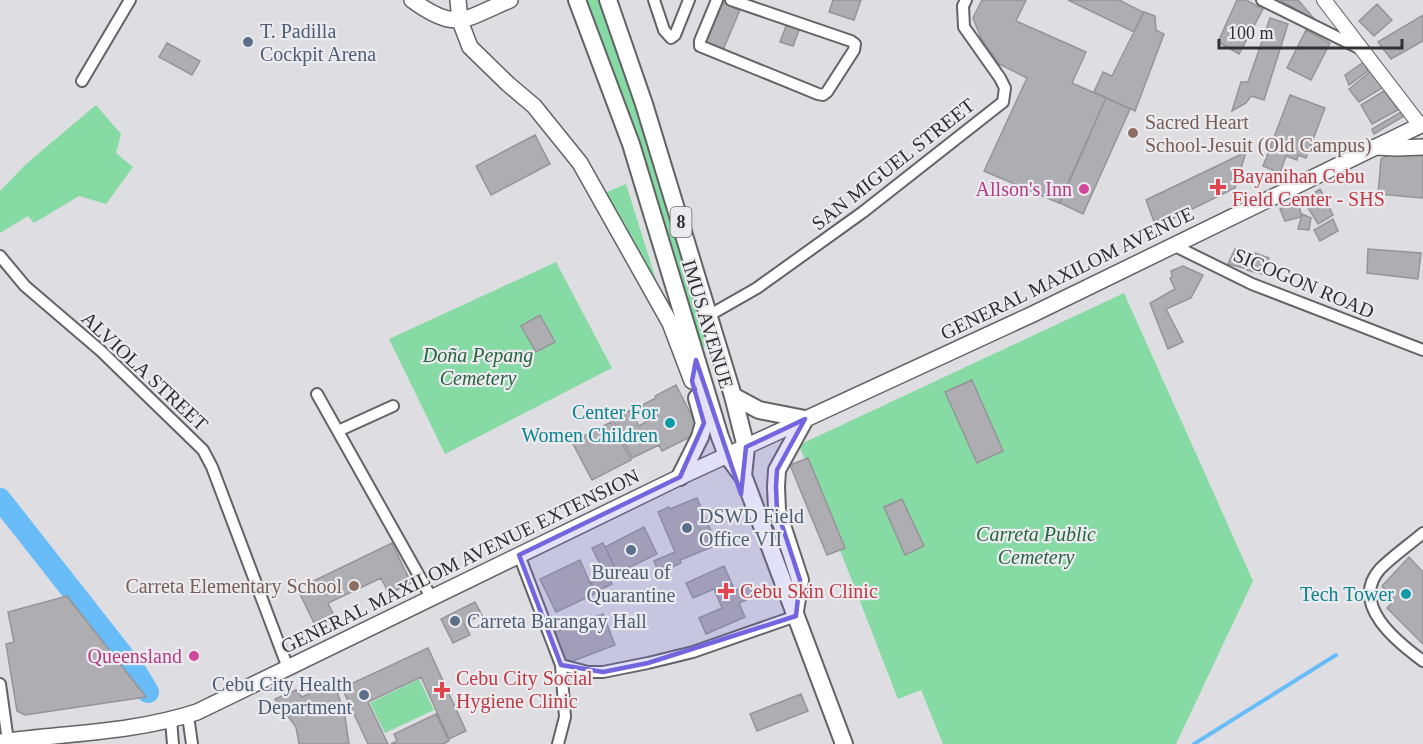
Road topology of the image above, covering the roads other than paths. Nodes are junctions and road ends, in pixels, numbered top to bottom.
1 (130, 0) edge
2 (412, 0) edge
3 (458, 0) edge
4 (510, 0) edge
5 (577, 0) edge
6 (608, 0) edge
7 (654, 0) edge
8 (689, 0) edge
9 (717, 0) edge
10 (730, 0) edge
11 (775, 0) edge
12 (966, 0) edge
13 (1262, 0) edge
14 (1324, 0) edge
15 (772, 13) junction
16 (460, 21) junction
17 (1362, 50) junction
18 (81, 81) dead end
19 (1422, 126) edge
20 (1375, 147) junction
21 (1423, 147) edge
22 (1173, 245) junction
23 (0, 256) edge
24 (708, 316) junction
25 (1423, 350) edge
26 (696, 360) junction
27 (692, 381) junction
28 (317, 394) dead end
29 (733, 396) junction
30 (393, 406) dead end
31 (806, 419) junction
32 (338, 432) junction
33 (746, 447) junction
34 (727, 455) junction
35 (743, 476) junction
36 (680, 477) junction
37 (1423, 533) edge
38 (519, 555) junction
39 (431, 597) junction
40 (795, 614) junction
41 (1423, 661) edge
42 (561, 666) junction
43 (288, 668) junction
44 (0, 684) edge
45 (178, 718) junction
46 (4, 741) edge
47 (173, 744) edge
48 (192, 744) edge
49 (558, 744) edge
50 (844, 744) edge

1 - 18 street
2 - 16 main road
3 - 16 main road
4 - 16 main road
5 - 26 main road, IMUS AVENUE / 8
6 - 24 main road, IMUS AVENUE / 8
7 - 8 street
9 - 15 street
10 - 15 street
11 - 15 street
12 - 24 street, SAN MIGUEL STREET
13 - 17 street
14 - 17 street
16 - 27 main road
17 - 19 street
19 - 20 main road, GENERAL MAXILOM AVENUE
20 - 21 main road
20 - 22 main road, GENERAL MAXILOM AVENUE
22 - 25 street, SICOGON ROAD
22 - 31 main road, GENERAL MAXILOM AVENUE
23 - 43 street, ALVIOLA STREET
24 - 29 main road, IMUS AVENUE / 8
26 - 27 main road
26 - 34 main road, IMUS AVENUE / 8
27 - 36 main road
28 - 32 street
29 - 31 main road
29 - 33 main road, IMUS AVENUE / 8
30 - 32 street
31 - 33 main road, GENERAL MAXILOM AVENUE
31 - 40 main road
32 - 39 street
33 - 34 main road, GENERAL MAXILOM AVENUE
33 - 35 main road, 8
34 - 35 main road, 8
34 - 36 main road, GENERAL MAXILOM AVENUE EXTENSION
35 - 40 main road, 8
36 - 38 main road, GENERAL MAXILOM AVENUE EXTENSION
37 - 41 street
38 - 39 main road, GENERAL MAXILOM AVENUE EXTENSION
38 - 42 street
39 - 43 main road, GENERAL MAXILOM AVENUE EXTENSION
40 - 42 street
40 - 50 main road, 8
42 - 49 street
43 - 45 main road, GENERAL MAXILOM AVENUE EXTENSION
44 - 46 street
45 - 46 main road, GENERAL MAXILOM AVENUE EXTENSION
45 - 47 street
45 - 48 street

